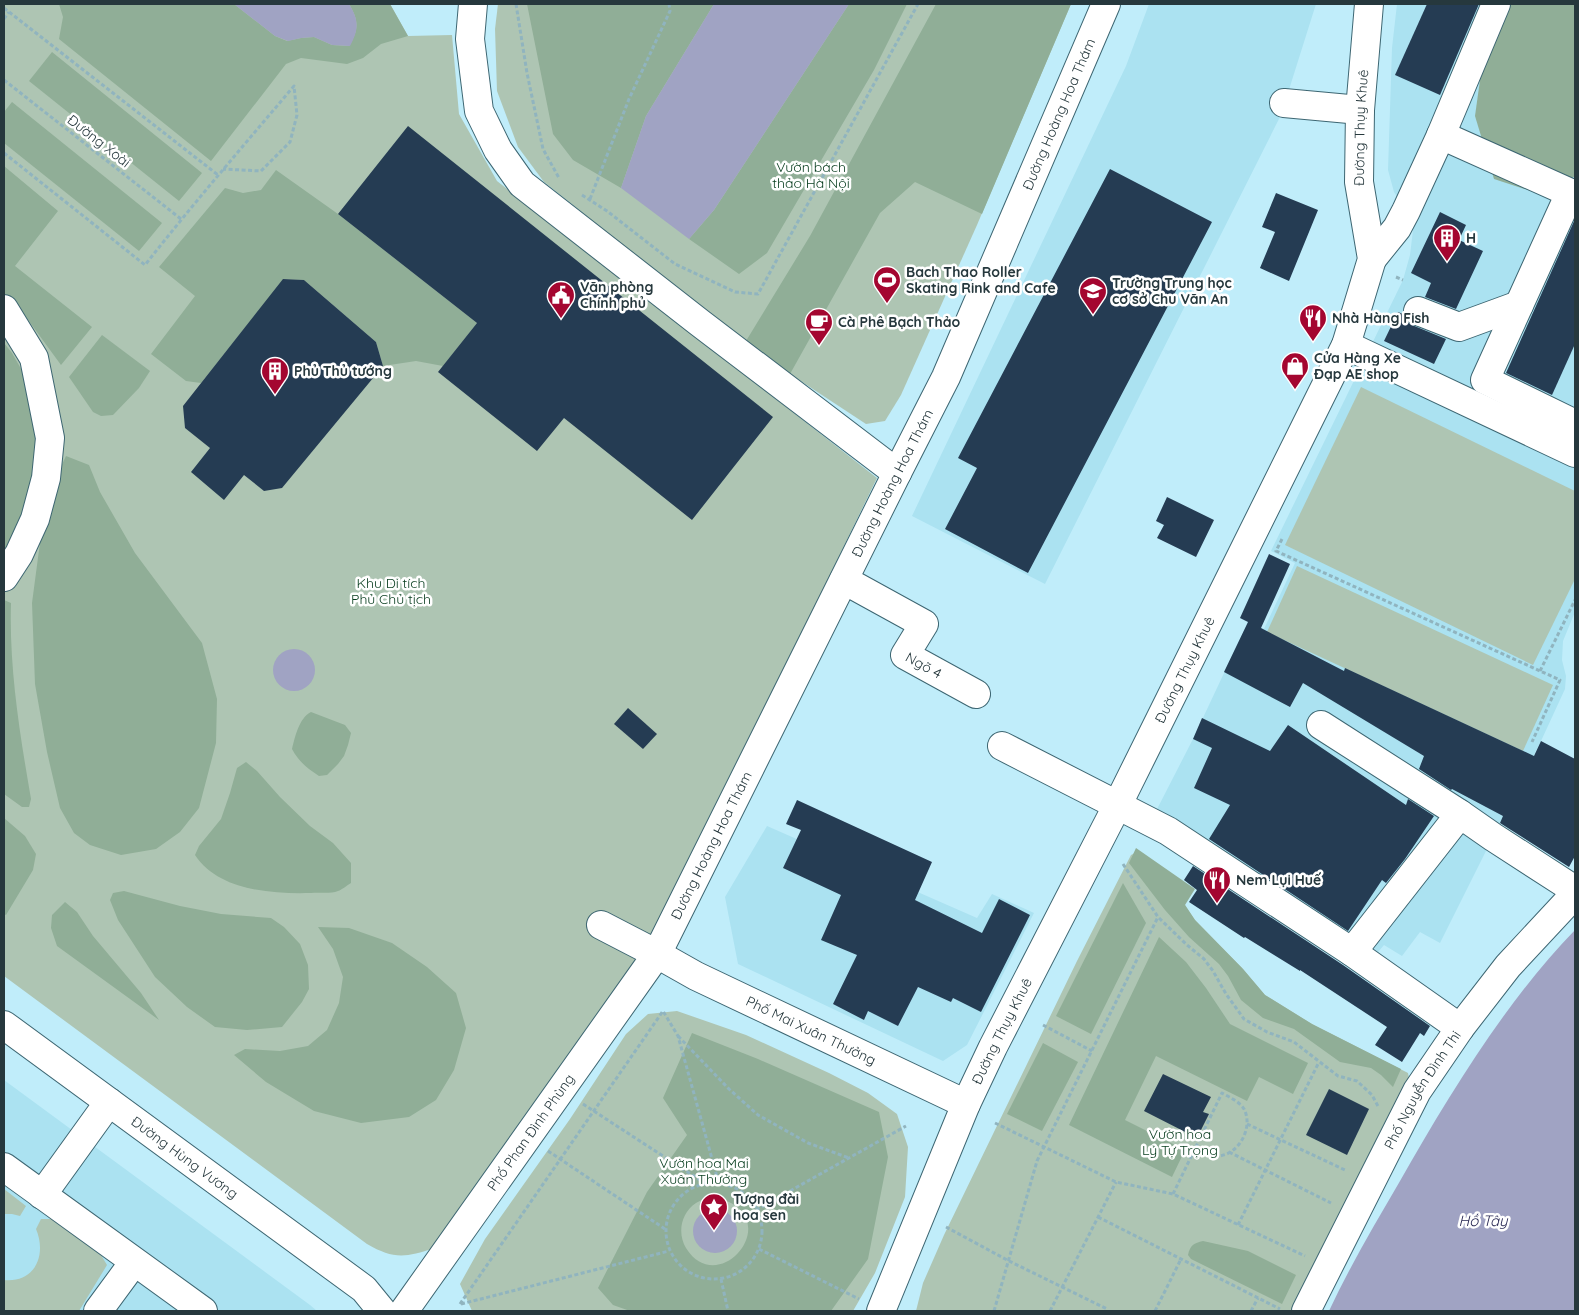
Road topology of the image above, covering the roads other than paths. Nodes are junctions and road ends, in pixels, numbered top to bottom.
1 (473, 4) edge
2 (1106, 4) edge
3 (1369, 4) edge
4 (1496, 4) edge
5 (1284, 103) dead end
6 (1360, 110) junction
7 (1441, 135) junction
8 (1573, 194) edge
9 (1372, 259) junction
10 (1519, 305) junction
11 (4, 309) edge
12 (1418, 311) dead end
13 (1346, 345) junction
14 (1572, 414) edge
15 (1575, 453) edge
16 (897, 473) junction
17 (4, 577) edge
18 (844, 580) junction
19 (976, 694) dead end
20 (1320, 725) dead end
21 (1002, 746) dead end
22 (1117, 806) junction
23 (1460, 814) junction
24 (1575, 890) edge
25 (1575, 894) edge
26 (601, 925) dead end
27 (1352, 952) junction
28 (657, 954) junction
29 (4, 1025) edge
30 (1460, 1028) junction
31 (109, 1102) junction
32 (966, 1104) junction
33 (4, 1167) edge
34 (42, 1195) junction
35 (134, 1262) junction
36 (364, 1289) junction
37 (871, 1306) edge
38 (413, 1308) edge
39 (98, 1311) edge
40 (203, 1311) edge
41 (382, 1311) edge
42 (1306, 1311) edge

1 - 16 main road
2 - 16 main road, Đường Hoàng Hoa Thám
3 - 6 main road, Đường Thụy Khuê
4 - 7 main road
5 - 6 main road
6 - 9 main road, Đường Thụy Khuê
7 - 8 main road
7 - 9 main road
8 - 10 main road
9 - 13 main road, Đường Thụy Khuê
10 - 12 main road
10 - 14 main road
11 - 17 main road
13 - 15 main road
13 - 22 main road, Đường Thụy Khuê
16 - 18 main road, Đường Hoàng Hoa Thám
18 - 19 main road, Ngõ 4
18 - 28 main road, Đường Hoàng Hoa Thám
20 - 23 main road
21 - 22 main road
22 - 27 main road
22 - 32 main road, Đường Thụy Khuê
23 - 24 main road
23 - 27 main road
25 - 30 main road, Phố Nguyễn Đình Thi
26 - 28 main road, Phố Mai Xuân Thưởng
27 - 30 main road
28 - 32 main road, Phố Mai Xuân Thưởng
28 - 38 main road, Phố Phan Đình Phùng
29 - 31 main road, Đường Hùng Vương
30 - 42 main road, Phố Nguyễn Đình Thi
31 - 34 main road
31 - 36 main road, Đường Hùng Vương
32 - 37 main road, Đường Thụy Khuê
33 - 34 main road
34 - 35 main road
35 - 39 main road
35 - 40 main road
36 - 38 main road, Đường Hùng Vương
36 - 41 main road, Đường Hùng Vương

